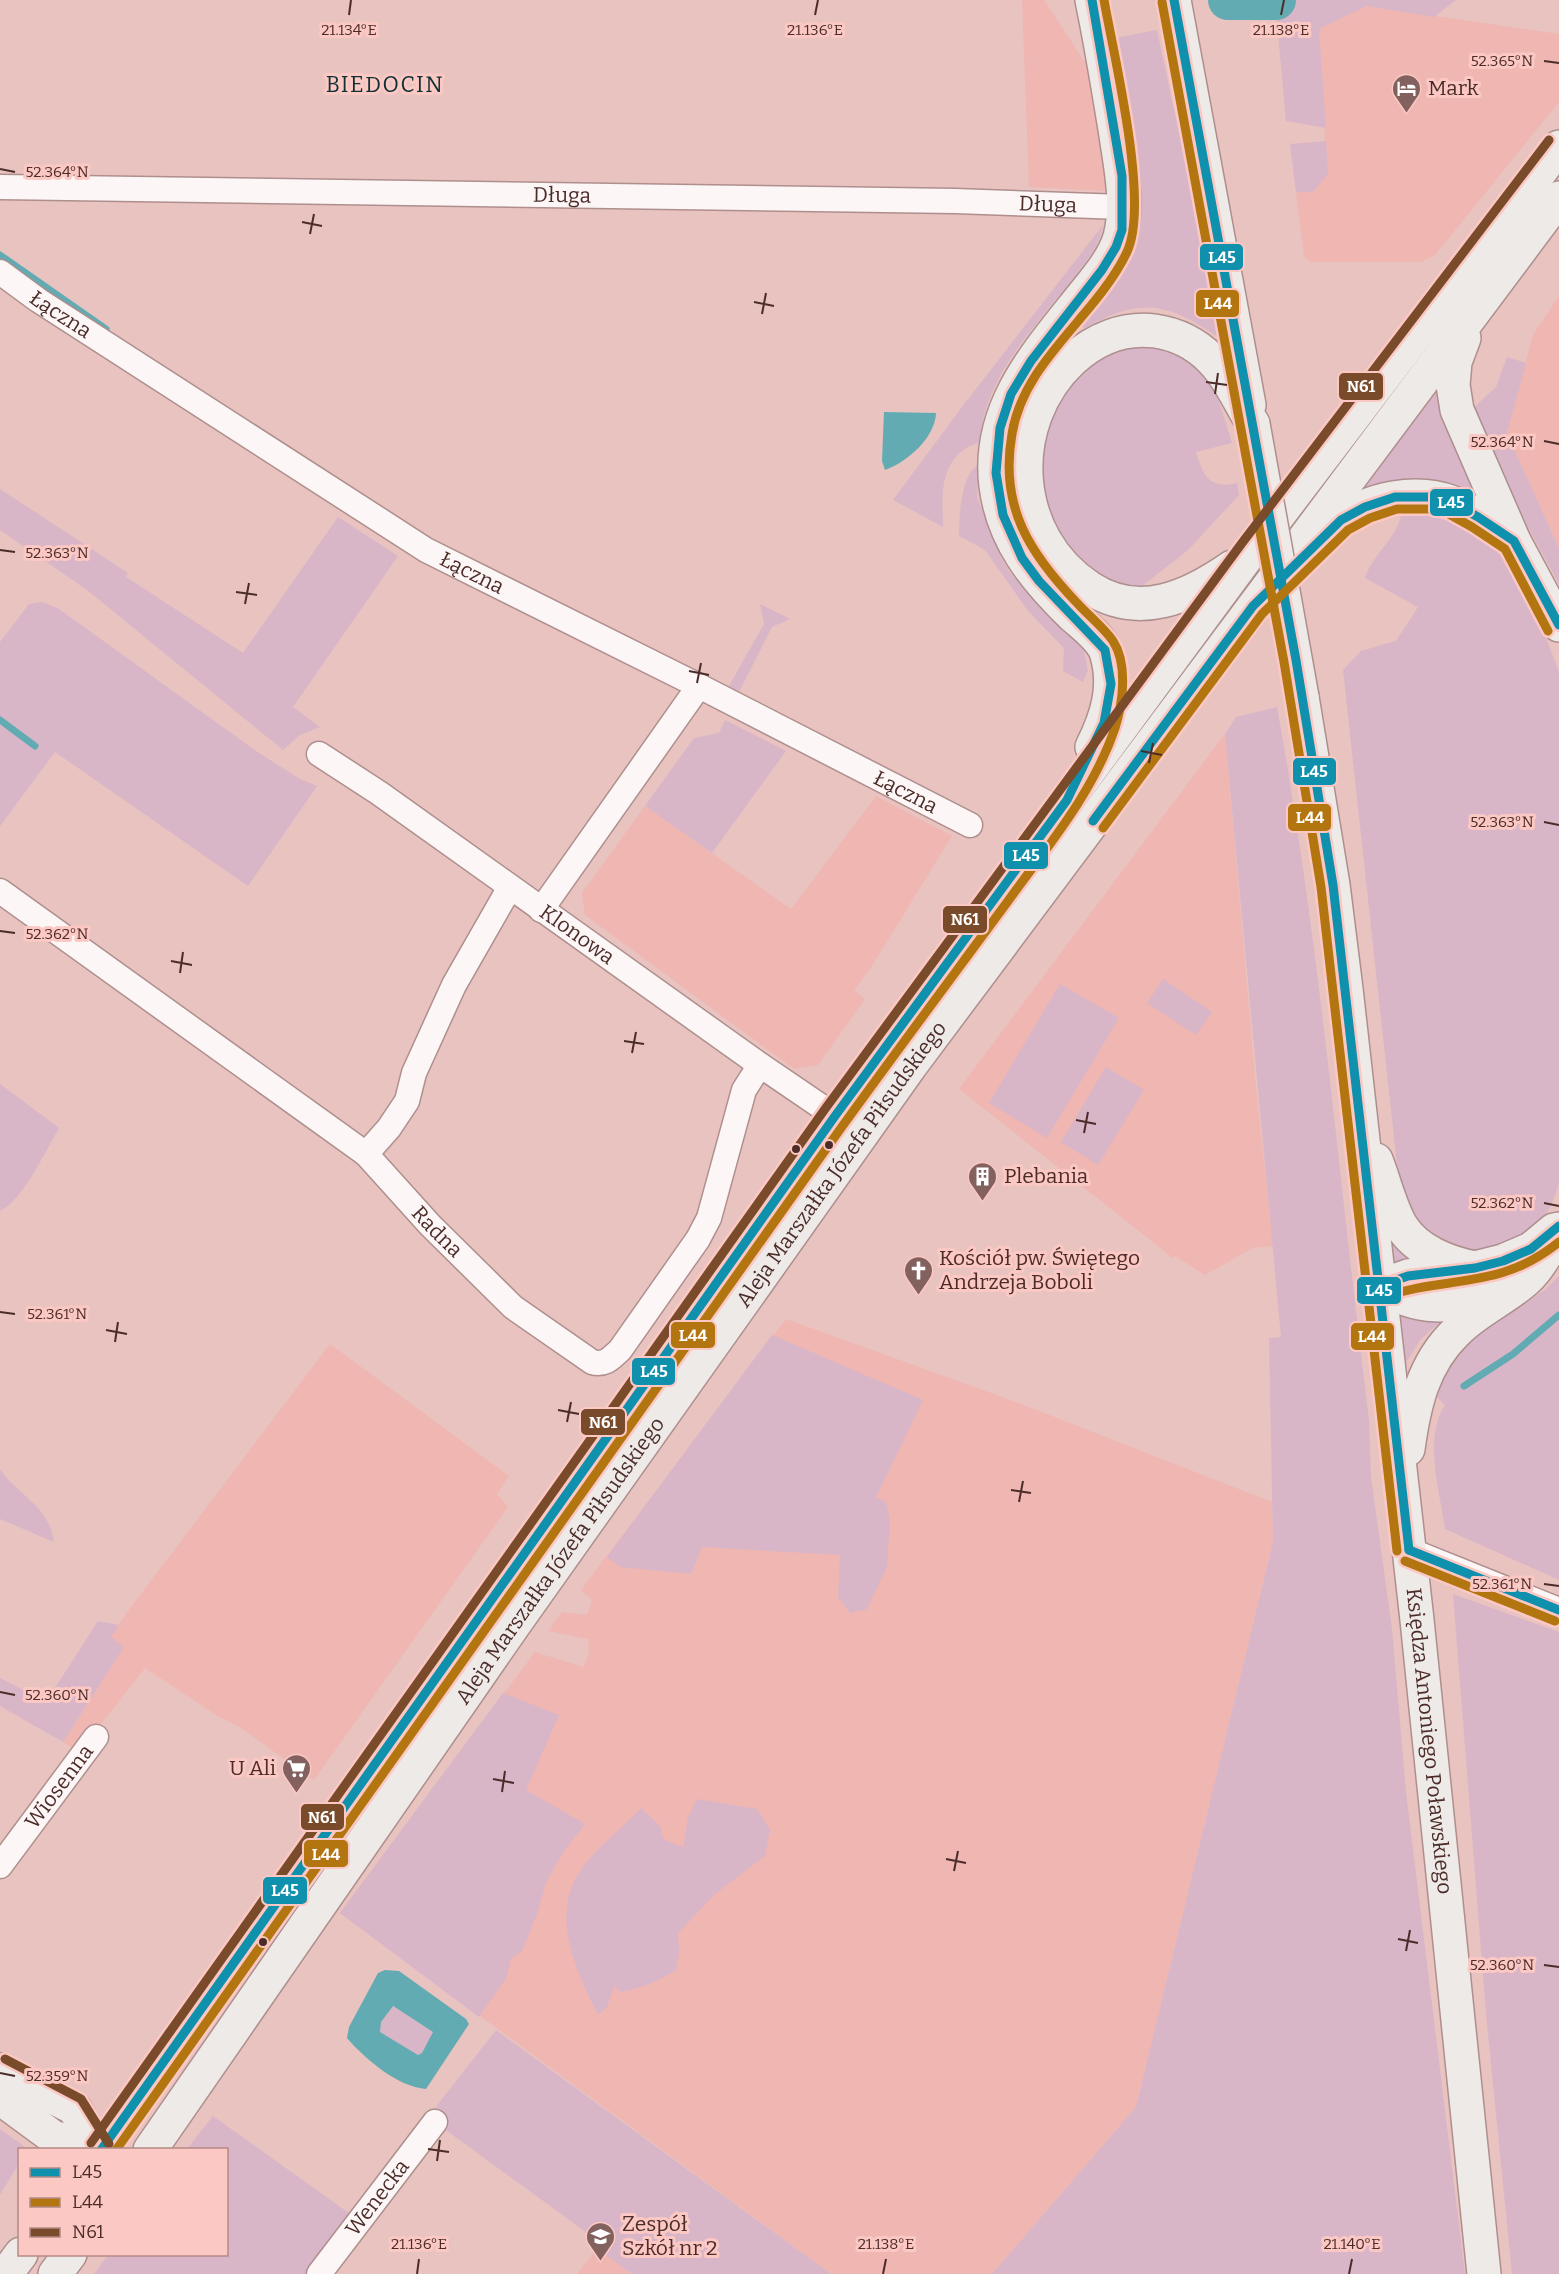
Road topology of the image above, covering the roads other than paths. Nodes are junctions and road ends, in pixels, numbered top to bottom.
1 (1092, 0) edge
2 (1174, 0) edge
3 (1559, 147) edge
4 (0, 187) edge
5 (1559, 198) edge
6 (1124, 207) junction
7 (0, 272) edge
8 (1472, 317) junction
9 (1253, 424) junction
10 (1514, 542) junction
11 (1252, 550) junction
12 (1253, 606) junction
13 (1559, 625) edge
14 (699, 686) junction
15 (319, 754) dead end
16 (1067, 800) junction
17 (970, 825) dead end
18 (510, 887) junction
19 (0, 891) edge
20 (541, 910) junction
21 (760, 1065) junction
22 (835, 1116) junction
23 (1360, 1116) junction
24 (366, 1154) junction
25 (1559, 1227) edge
26 (1475, 1268) junction
27 (1379, 1286) junction
28 (1506, 1295) junction
29 (1402, 1492) junction
30 (1409, 1550) junction
31 (1559, 1610) edge
32 (96, 1737) dead end
33 (0, 1866) edge
34 (0, 2070) edge
35 (0, 2098) edge
36 (435, 2122) dead end
37 (92, 2148) edge
38 (98, 2148) edge
39 (100, 2148) edge
40 (151, 2148) edge
41 (20, 2256) edge
42 (68, 2256) edge
43 (6, 2274) edge
44 (55, 2274) edge
45 (319, 2274) edge
46 (1484, 2274) edge

1 - 6 main road
2 - 9 main road, Księdza Antoniego Poławskiego
3 - 11 main road, Aleja Marszałka Józefa Piłsudskiego
4 - 6 street, Długa
5 - 8 main road, Aleja Marszałka Józefa Piłsudskiego
6 - 16 main road
7 - 14 street, Łączna
8 - 10 main road
8 - 12 main road, Aleja Marszałka Józefa Piłsudskiego
9 - 11 main road
9 - 23 main road, Księdza Antoniego Poławskiego, bridge
10 - 12 main road
10 - 13 main road
11 - 16 main road, Aleja Marszałka Józefa Piłsudskiego
12 - 40 main road, Aleja Marszałka Józefa Piłsudskiego
14 - 17 street, Łączna
14 - 20 street
15 - 18 street, Klonowa
16 - 22 main road, Aleja Marszałka Józefa Piłsudskiego
18 - 20 street, Klonowa
18 - 24 street
19 - 24 street, Radna
20 - 21 street, Klonowa
21 - 22 street, Klonowa
21 - 24 street, Radna
22 - 39 main road, Aleja Marszałka Józefa Piłsudskiego
23 - 26 main road
23 - 27 main road, Księdza Antoniego Poławskiego
25 - 26 main road
25 - 28 main road
26 - 27 main road
27 - 28 main road
27 - 29 main road, Księdza Antoniego Poławskiego
28 - 29 main road
29 - 30 main road, Księdza Antoniego Poławskiego
30 - 31 street
30 - 46 main road, Księdza Antoniego Poławskiego
32 - 33 street, Wiosenna
34 - 38 main road
35 - 37 main road
36 - 45 street, Wenecka
41 - 43 main road
42 - 44 main road

